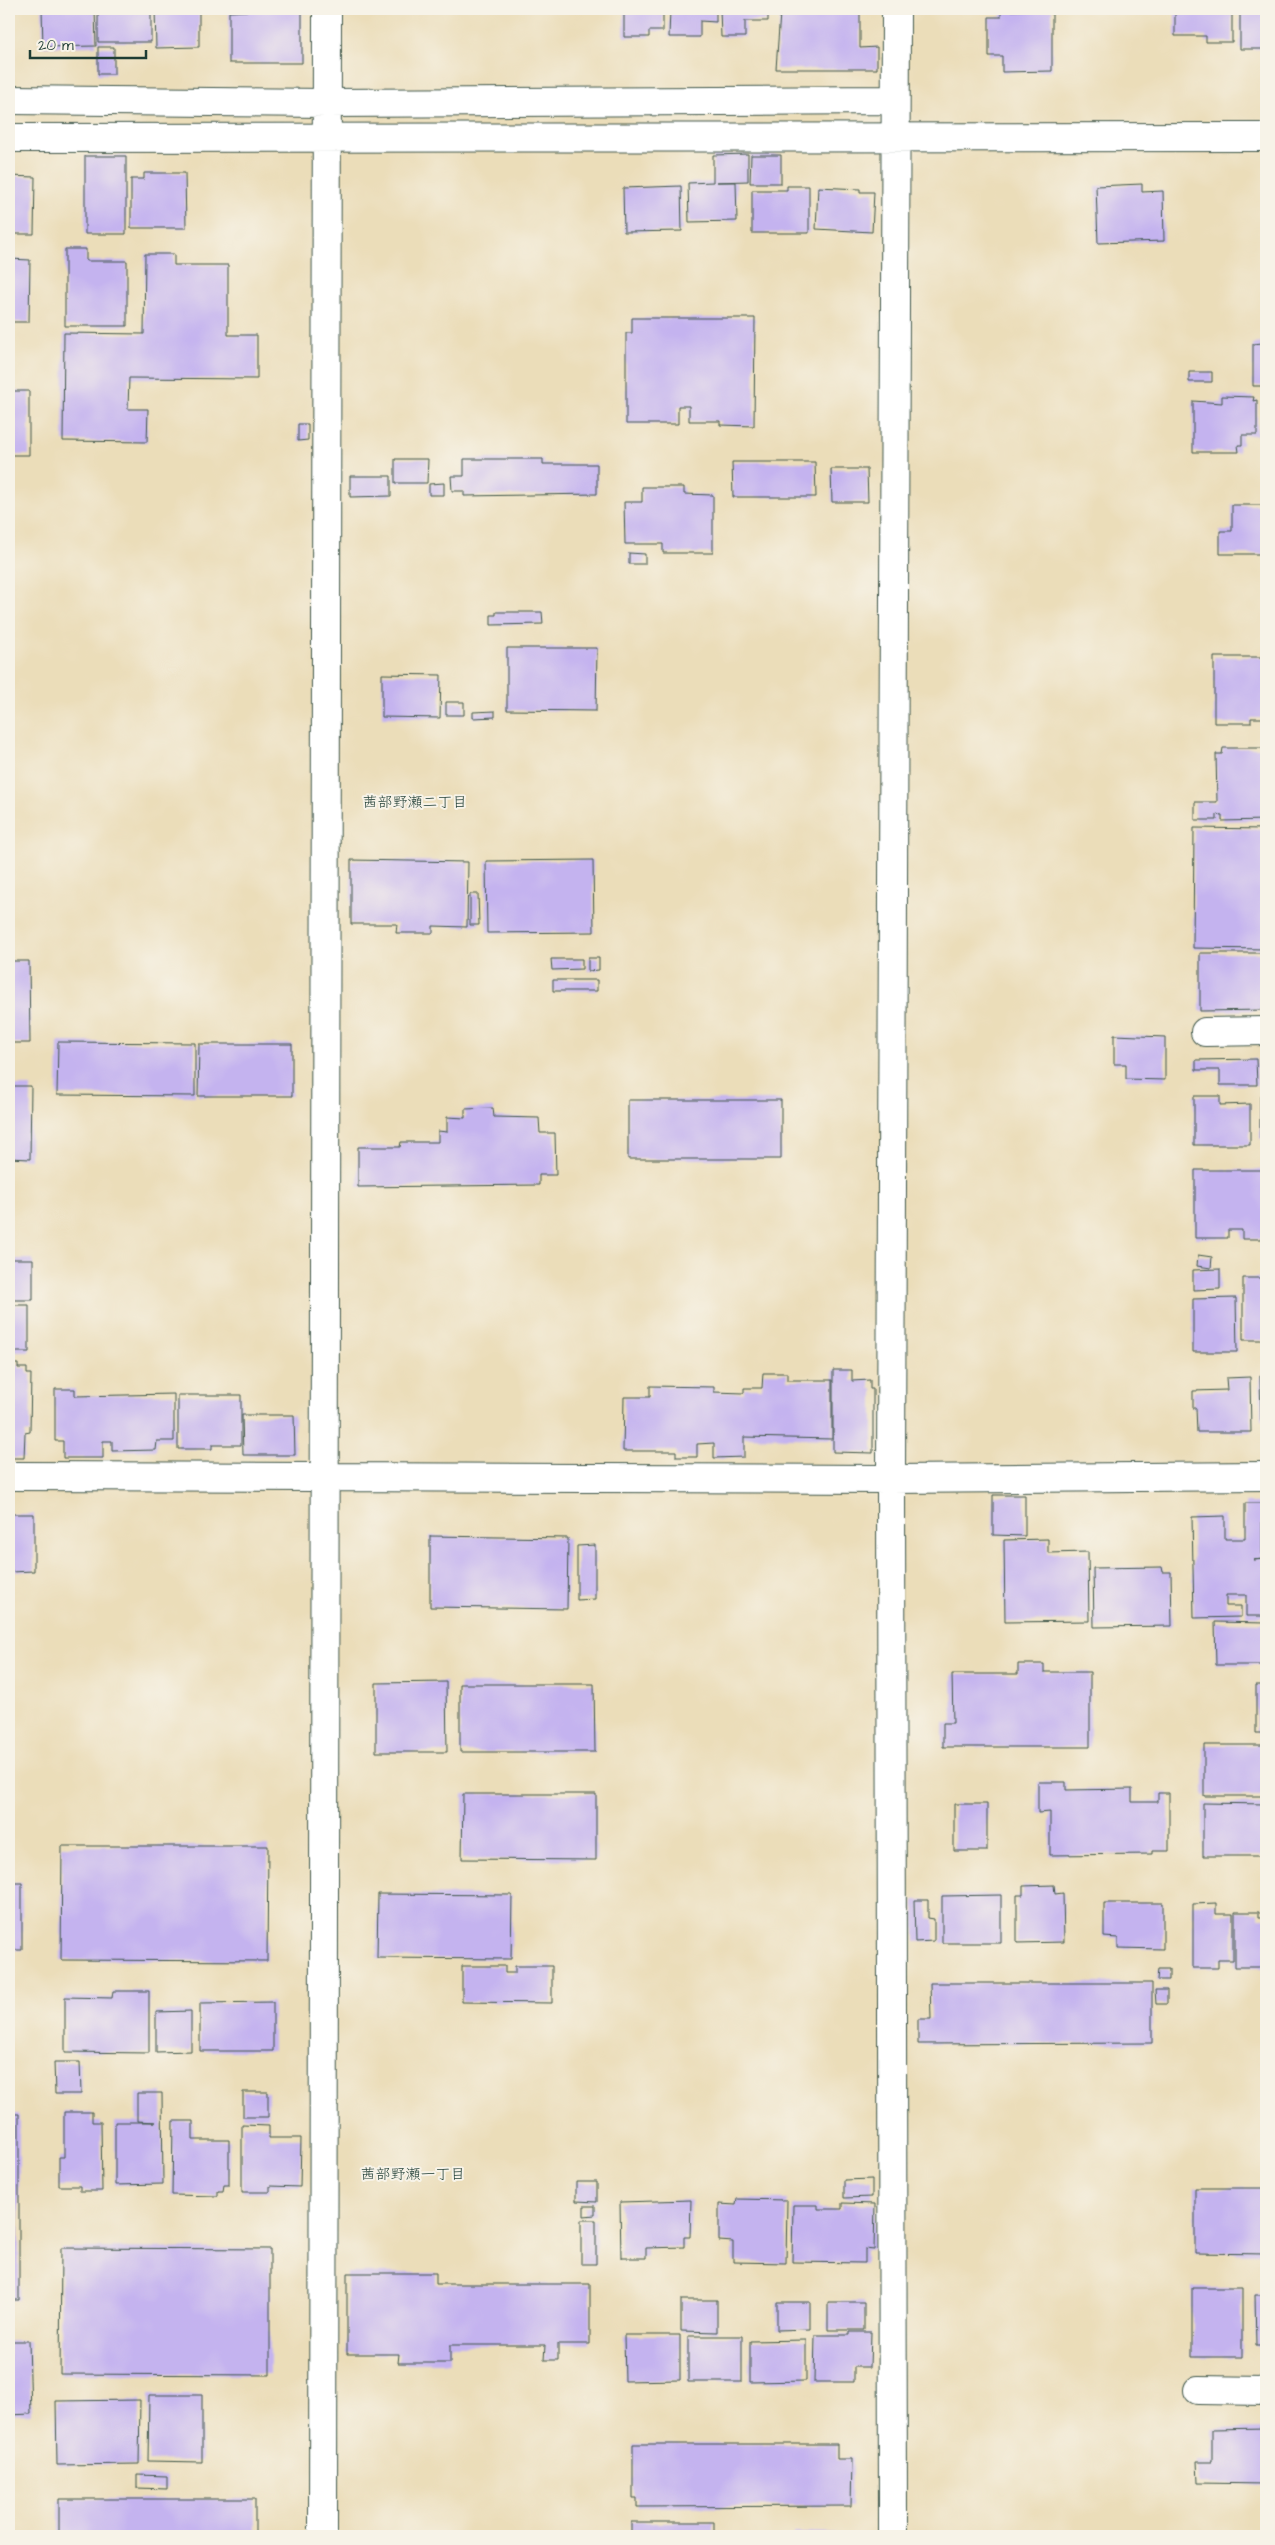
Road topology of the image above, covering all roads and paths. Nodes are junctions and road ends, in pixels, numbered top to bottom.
1 (327, 9) edge
2 (896, 9) edge
3 (9, 100) edge
4 (895, 100) junction
5 (326, 103) junction
6 (1266, 137) edge
7 (9, 138) edge
8 (326, 139) junction
9 (894, 139) junction
10 (1266, 1031) edge
11 (1205, 1032) dead end
12 (9, 1476) edge
13 (1266, 1476) edge
14 (323, 1477) junction
15 (891, 1479) junction
16 (1198, 2390) dead end
17 (1266, 2390) edge
18 (323, 2536) edge
19 (893, 2536) edge

1 - 5 street
2 - 4 street
3 - 5 street
4 - 5 street
4 - 9 street
5 - 8 street
6 - 9 street
7 - 8 street
8 - 9 street
8 - 14 street
9 - 15 street
10 - 11 street
12 - 14 street
13 - 15 street
14 - 15 street
14 - 18 street
15 - 19 street
16 - 17 street

